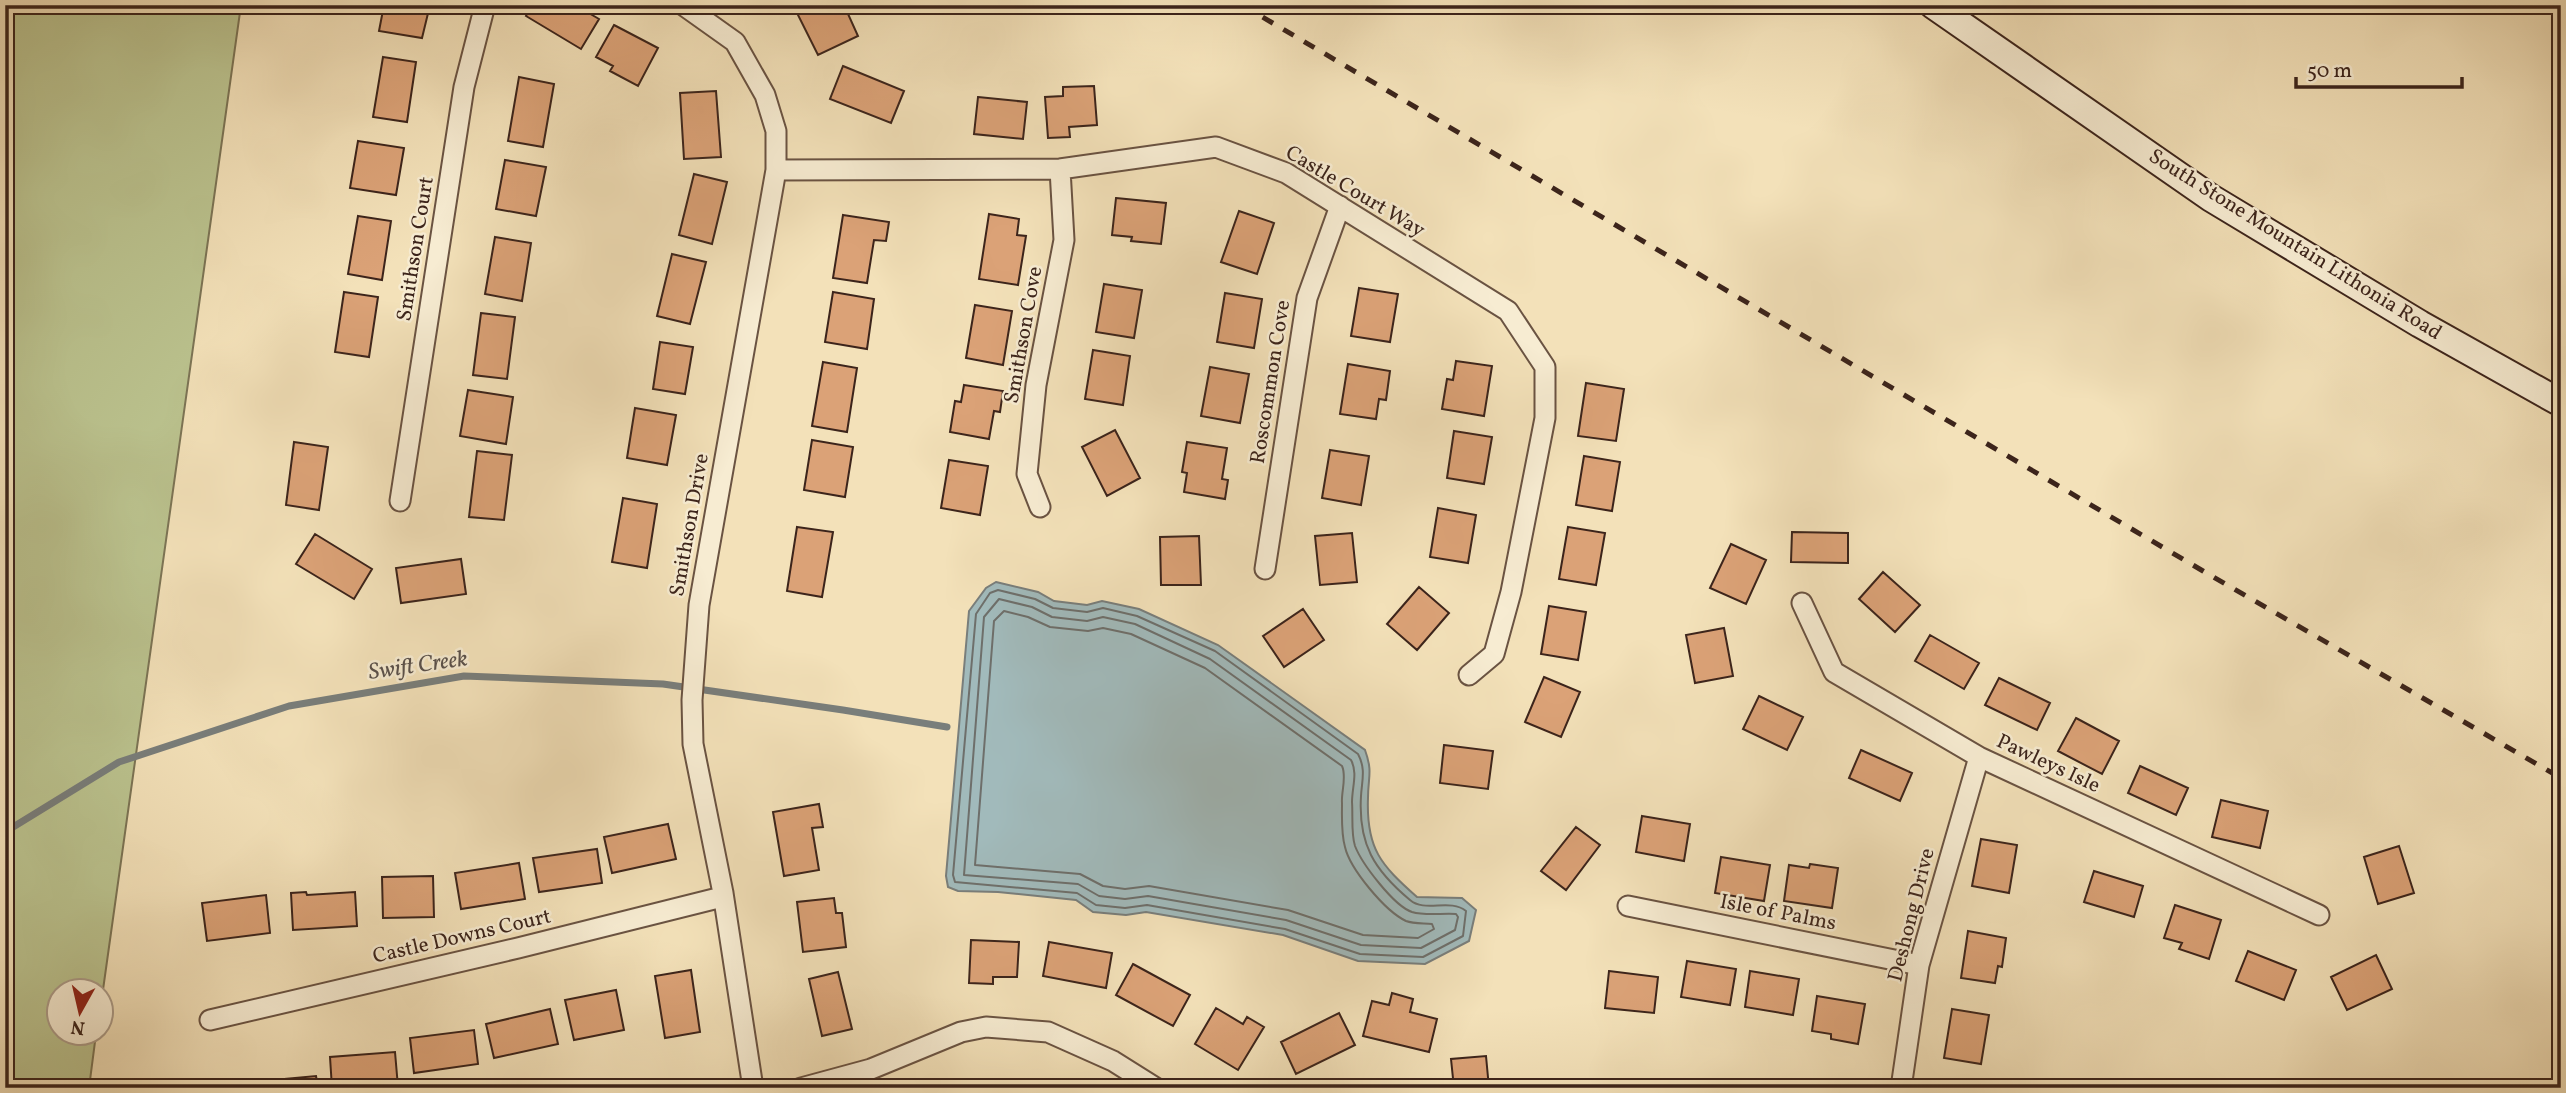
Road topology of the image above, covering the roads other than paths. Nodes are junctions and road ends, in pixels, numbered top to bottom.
1 (485, 5) edge
2 (683, 5) edge
3 (1933, 5) edge
4 (1060, 169) junction
5 (776, 170) junction
6 (1340, 206) junction
7 (2561, 403) edge
8 (400, 501) dead end
9 (1040, 507) dead end
10 (1265, 569) dead end
11 (1802, 603) dead end
12 (1469, 674) dead end
13 (1979, 757) junction
14 (723, 893) junction
15 (1628, 906) dead end
16 (2319, 915) dead end
17 (1919, 965) junction
18 (210, 1020) dead end
19 (753, 1088) edge
20 (801, 1088) edge
21 (1156, 1088) edge
22 (1901, 1088) edge

1 - 8 street, Smithson Court
2 - 5 street, Smithson Drive
3 - 7 main road, South Stone Mountain Lithonia Road
4 - 5 street, Castle Court Way
4 - 6 street, Castle Court Way
4 - 9 street, Smithson Cove
5 - 14 street, Smithson Drive
6 - 10 street, Roscommon Cove
6 - 12 street, Castle Court Way
11 - 13 street, Pawleys Isle
13 - 16 street, Pawleys Isle
13 - 17 street, Deshong Drive
14 - 18 street, Castle Downs Court
14 - 19 street, Smithson Drive
15 - 17 street, Isle of Palms
17 - 22 street, Deshong Drive
20 - 21 street

